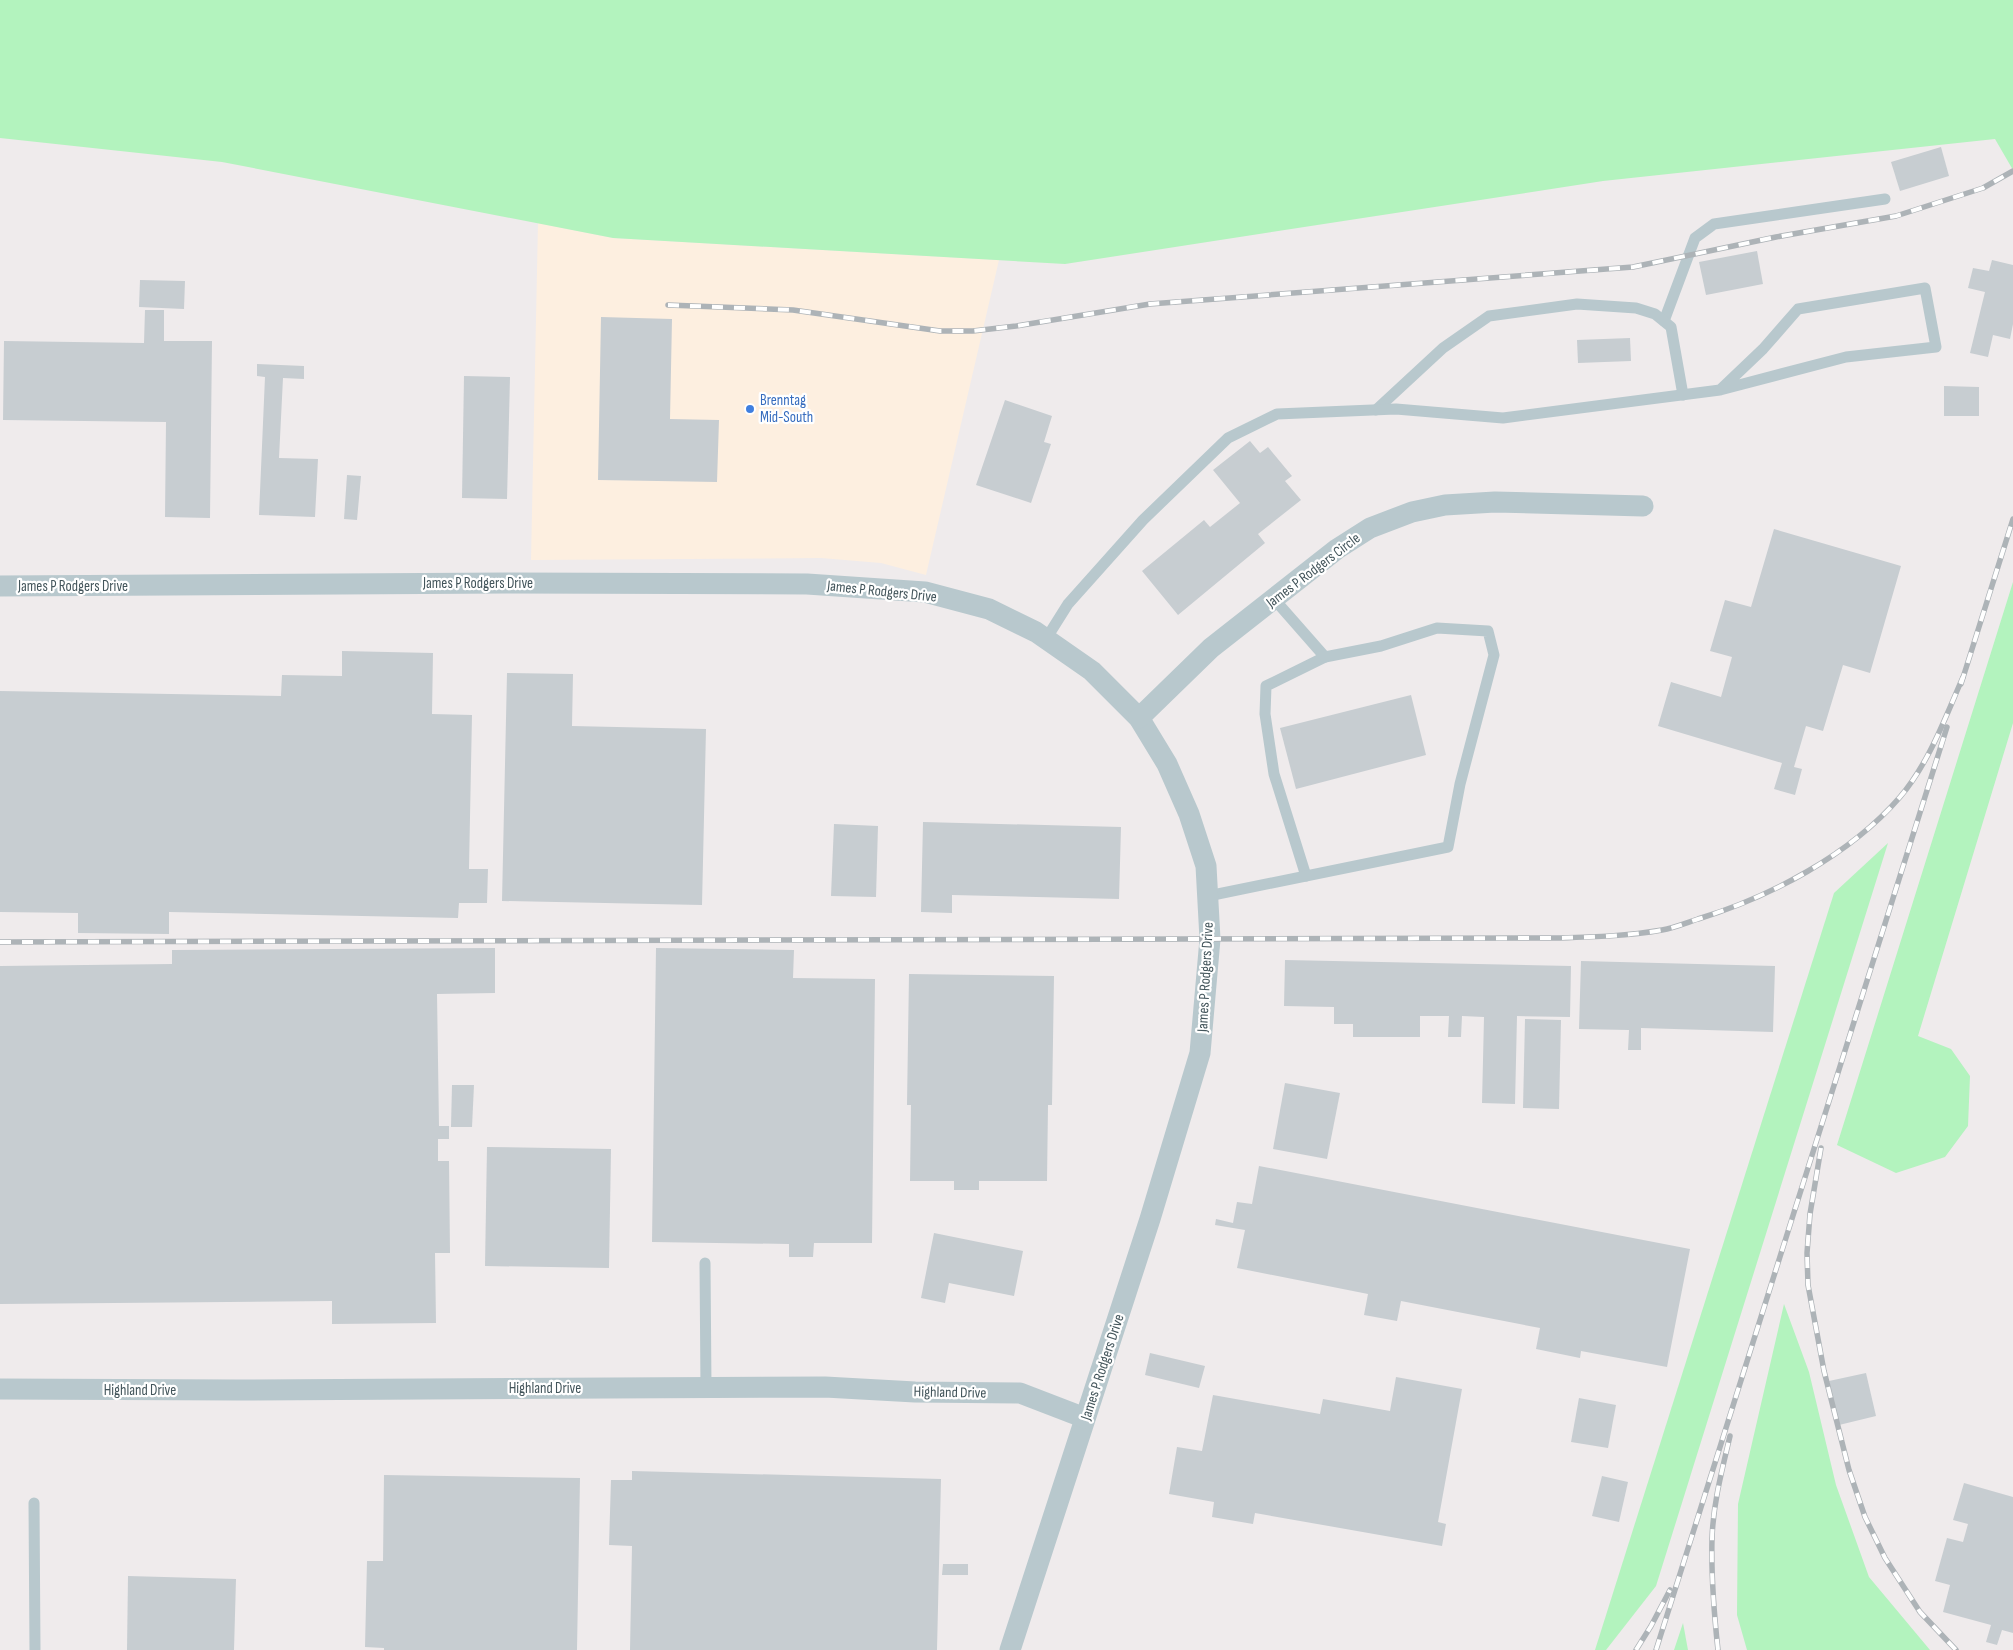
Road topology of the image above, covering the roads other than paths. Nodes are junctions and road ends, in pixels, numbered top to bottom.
1 (1885, 199) dead end
2 (1664, 321) junction
3 (1720, 390) junction
4 (1683, 395) junction
5 (1376, 410) junction
6 (1643, 506) dead end
7 (0, 586) edge
8 (1274, 598) junction
9 (1046, 639) junction
10 (1325, 657) junction
11 (1140, 718) junction
12 (1306, 876) junction
13 (1208, 896) junction
14 (705, 1263) dead end
15 (706, 1387) junction
16 (0, 1389) edge
17 (1085, 1418) junction
18 (34, 1503) dead end
19 (35, 1650) edge
20 (1010, 1650) edge

1 - 2 lane
2 - 4 lane
2 - 5 lane
3 - 3 lane
3 - 4 lane
4 - 5 lane
5 - 9 lane
6 - 8 street, James P Rodgers Circle
7 - 9 street, James P Rodgers Drive
8 - 10 lane
8 - 11 street, James P Rodgers Circle
9 - 11 street, James P Rodgers Drive
10 - 12 lane
10 - 12 lane
11 - 13 street, James P Rodgers Drive
12 - 13 lane
13 - 17 street, James P Rodgers Drive
14 - 15 lane
15 - 16 street, Highland Drive
15 - 17 street, Highland Drive
17 - 20 street, James P Rodgers Drive
18 - 19 lane

